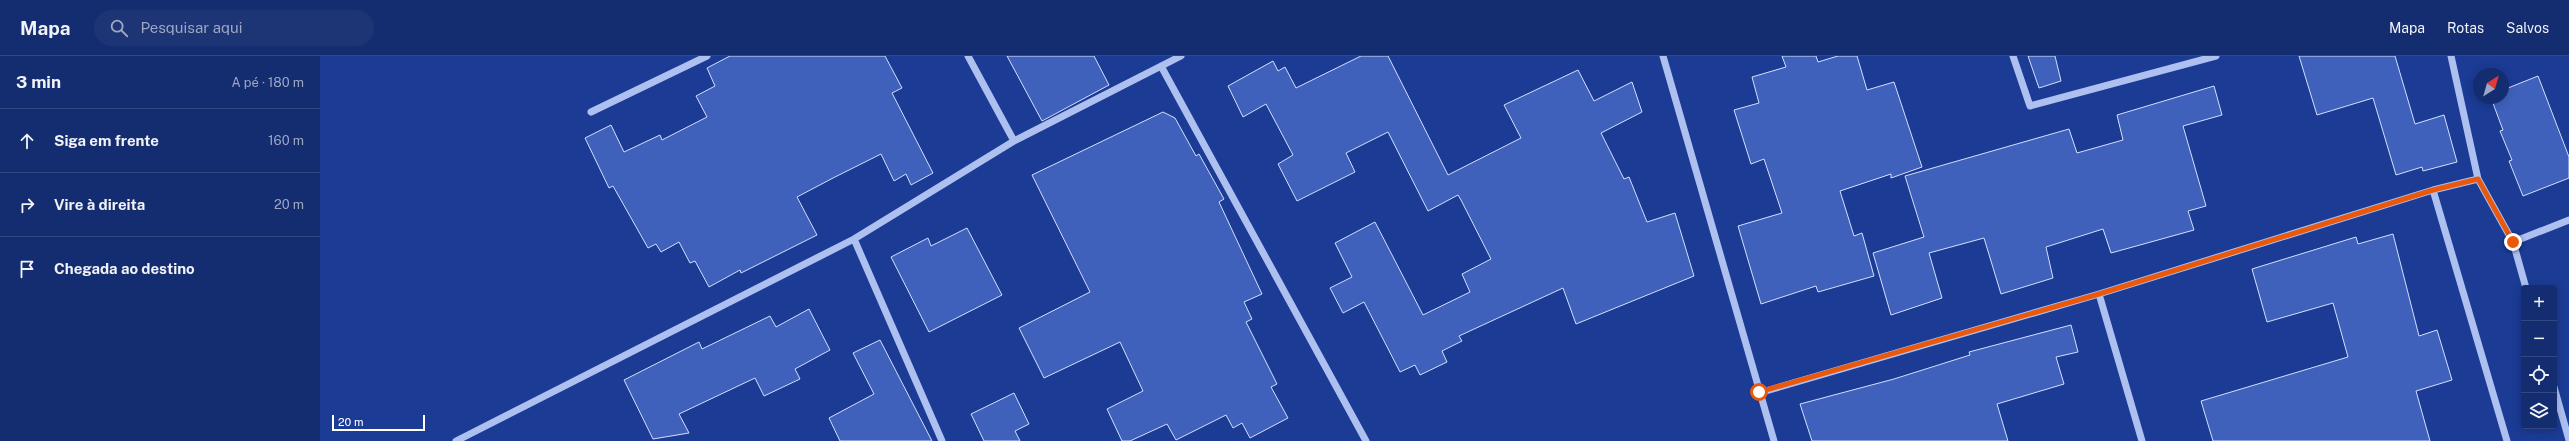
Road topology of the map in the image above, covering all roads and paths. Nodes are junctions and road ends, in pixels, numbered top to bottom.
1 (707, 56) edge
2 (968, 56) edge
3 (1181, 56) edge
4 (1662, 56) edge
5 (2013, 56) edge
6 (2216, 56) edge
7 (2451, 56) edge
8 (1161, 66) junction
9 (591, 112) dead end
10 (1014, 141) junction
11 (2478, 179) junction
12 (2433, 190) junction
13 (2569, 220) edge
14 (854, 239) junction
15 (2513, 242) junction
16 (2525, 285) edge
17 (2099, 294) junction
18 (1759, 392) junction
19 (2556, 393) edge
20 (2569, 440) edge
21 (456, 441) edge
22 (942, 441) edge
23 (1366, 441) edge
24 (1774, 441) edge
25 (2142, 441) edge
26 (2507, 441) edge

1 - 9 street
2 - 10 street
3 - 8 street
4 - 18 street
5 - 6 street
7 - 11 street
8 - 10 street
8 - 23 street
10 - 14 street
11 - 12 street
11 - 15 street
12 - 17 street
12 - 26 street
13 - 15 street
14 - 21 street
14 - 22 street
15 - 16 street
17 - 18 street
17 - 25 street
18 - 24 street
19 - 20 street

